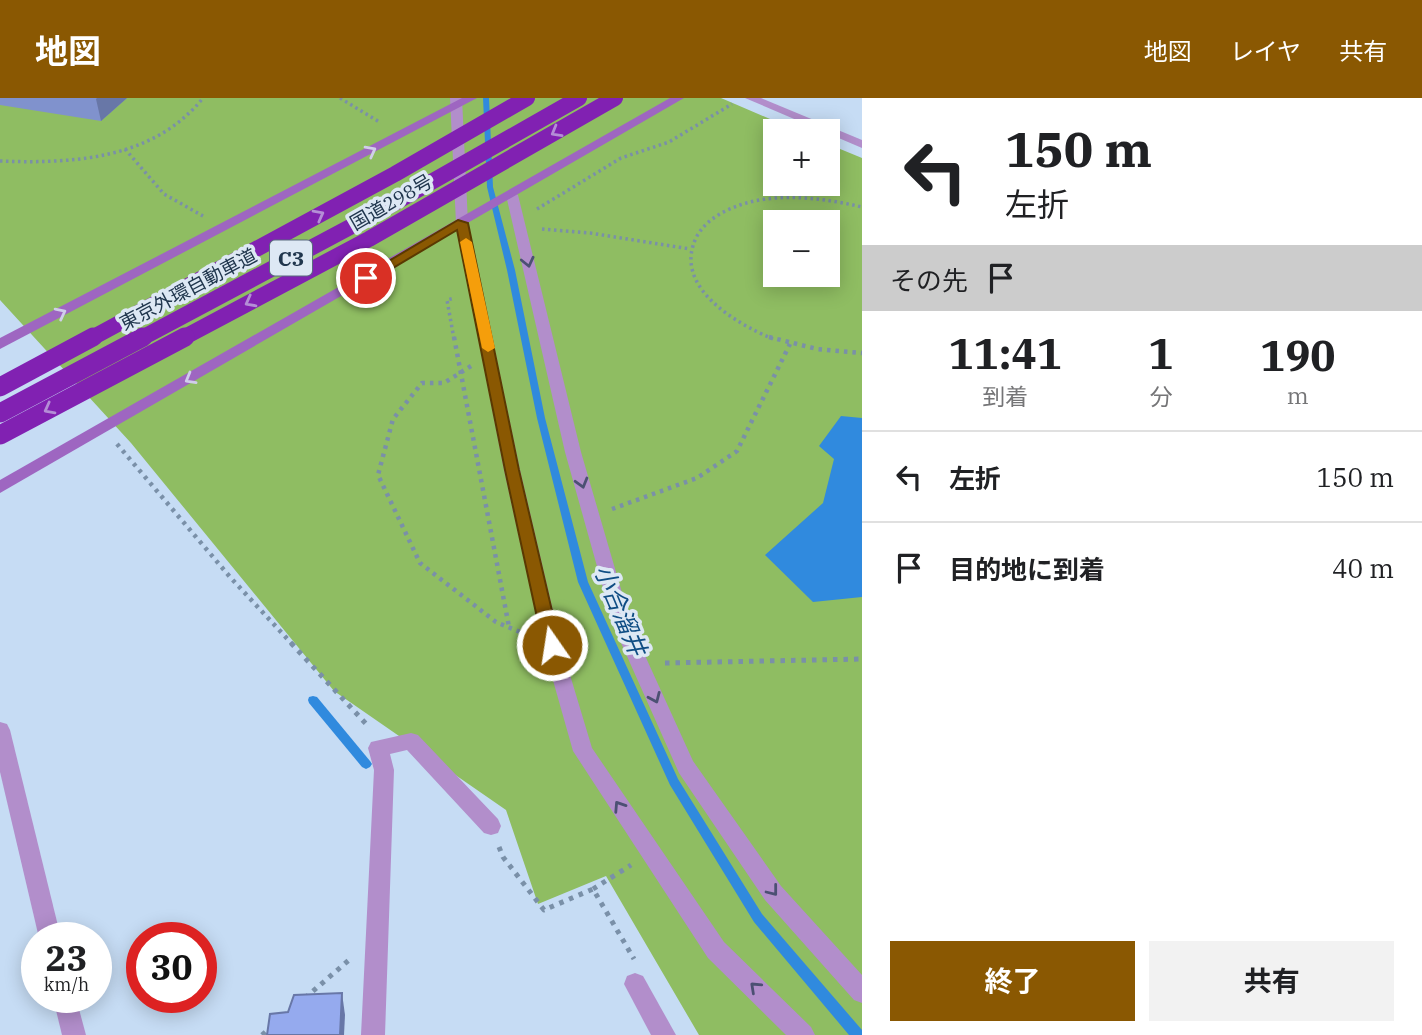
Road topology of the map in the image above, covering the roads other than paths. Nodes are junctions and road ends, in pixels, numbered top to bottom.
1 (527, 98) edge
2 (556, 98) edge
3 (579, 98) edge
4 (615, 98) edge
5 (678, 98) edge
6 (751, 98) edge
7 (461, 101) edge
8 (862, 144) edge
9 (510, 197) junction
10 (462, 223) junction
11 (0, 344) edge
12 (0, 387) edge
13 (0, 401) edge
14 (0, 413) edge
15 (0, 435) edge
16 (0, 487) edge
17 (0, 730) edge
18 (8, 798) edge
19 (491, 826) road end
20 (45, 922) edge
21 (635, 984) road end
22 (862, 992) edge
23 (69, 1013) edge
24 (74, 1035) edge
25 (373, 1035) edge
26 (664, 1035) edge
27 (803, 1035) edge

12 -> 1 highway, 国道298号, bridge
2 - 13 highway, 東京外環自動車道 / C3
3 - 14 highway, 東京外環自動車道 / C3, bridge
4 -> 15 highway, 国道298号, bridge
5 - 9 street
6 - 8 street
7 - 10 street
11 -> 7 street
9 - 10 street
9 -> 22 street
10 -> 16 street
27 -> 10 street
17 - 18 street
18 - 20 street
19 - 25 street
21 - 26 street
23 - 24 street

